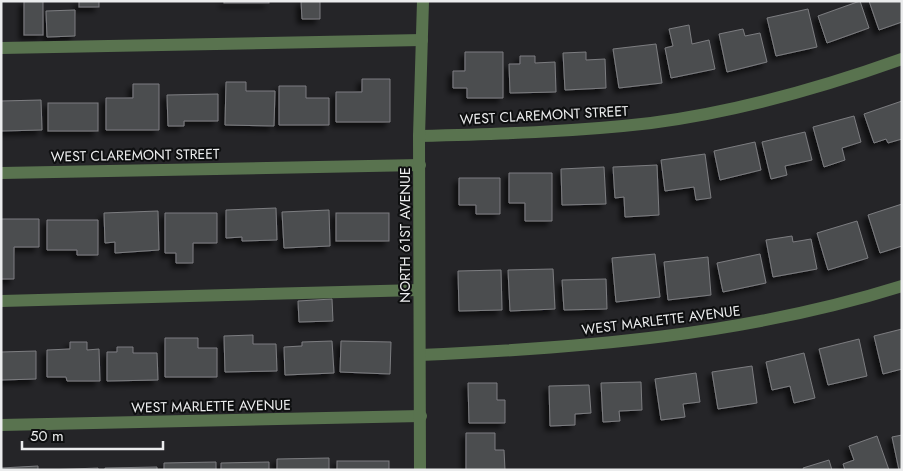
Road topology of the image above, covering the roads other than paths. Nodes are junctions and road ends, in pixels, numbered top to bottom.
1 (423, 1) edge
2 (422, 40) junction
3 (1, 48) edge
4 (902, 59) edge
5 (420, 136) junction
6 (420, 165) junction
7 (1, 173) edge
8 (902, 286) edge
9 (419, 290) junction
10 (1, 301) edge
11 (420, 355) junction
12 (420, 416) junction
13 (1, 426) edge
14 (420, 470) edge

1 - 2 street, NORTH 61ST AVENUE
2 - 3 street
2 - 5 street, NORTH 61ST AVENUE
4 - 5 street, WEST CLAREMONT STREET
5 - 6 street, NORTH 61ST AVENUE
6 - 7 street, WEST CLAREMONT STREET
6 - 9 street, NORTH 61ST AVENUE
8 - 11 street, WEST MARLETTE AVENUE
9 - 10 street
9 - 11 street, NORTH 61ST AVENUE
11 - 12 street, NORTH 61ST AVENUE
12 - 13 street, WEST MARLETTE AVENUE
12 - 14 street, NORTH 61ST AVENUE

